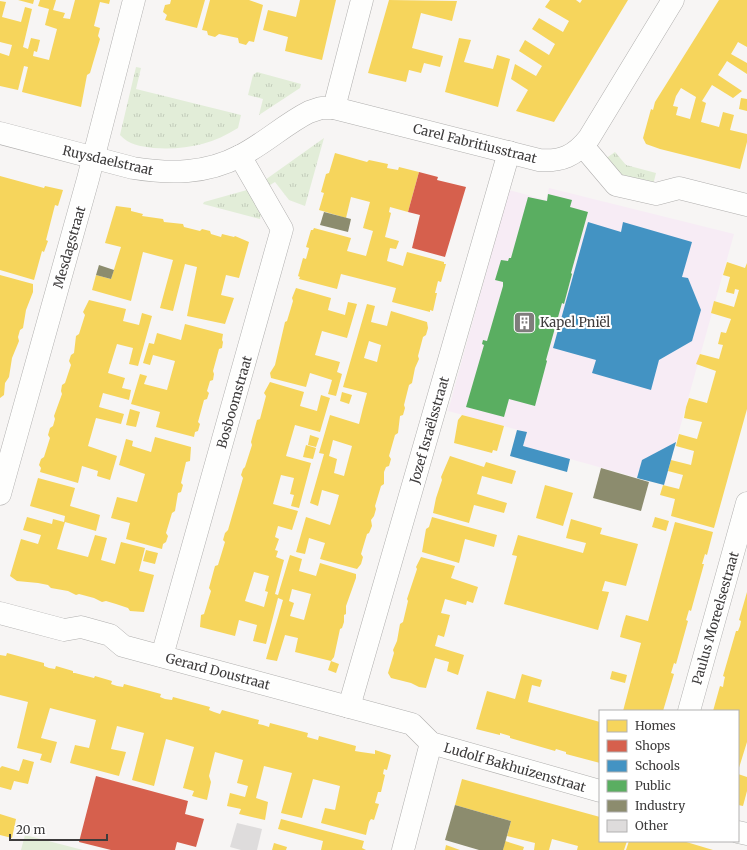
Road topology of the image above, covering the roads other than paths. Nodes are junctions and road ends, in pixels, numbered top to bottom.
1 (134, 0) edge
2 (362, 0) edge
3 (673, 0) edge
4 (334, 108) junction
5 (0, 133) edge
6 (583, 146) junction
7 (510, 152) junction
8 (240, 156) junction
9 (94, 157) junction
10 (747, 205) edge
11 (0, 494) edge
12 (747, 503) edge
13 (0, 613) edge
14 (162, 656) junction
15 (349, 707) junction
16 (689, 710) edge
17 (431, 743) junction
18 (599, 791) edge
19 (403, 850) edge

1 - 9 street, Mesdagstraat
2 - 4 street
3 - 6 street
4 - 7 street, Carel Fabritiusstraat
4 - 8 street, Carel Fabritiusstraat
5 - 9 street, Ruysdaelstraat
6 - 7 street, Carel Fabritiusstraat
6 - 10 street
7 - 15 street, Jozef Israëlsstraat
8 - 9 street, Ruysdaelstraat
8 - 14 street, Bosboomstraat
9 - 11 street, Mesdagstraat
12 - 16 street, Paulus Moreelsestraat
13 - 14 street, Gerard Doustraat
14 - 15 street, Gerard Doustraat
15 - 17 street, Gerard Doustraat
17 - 18 street, Ludolf Bakhuizenstraat
17 - 19 street

